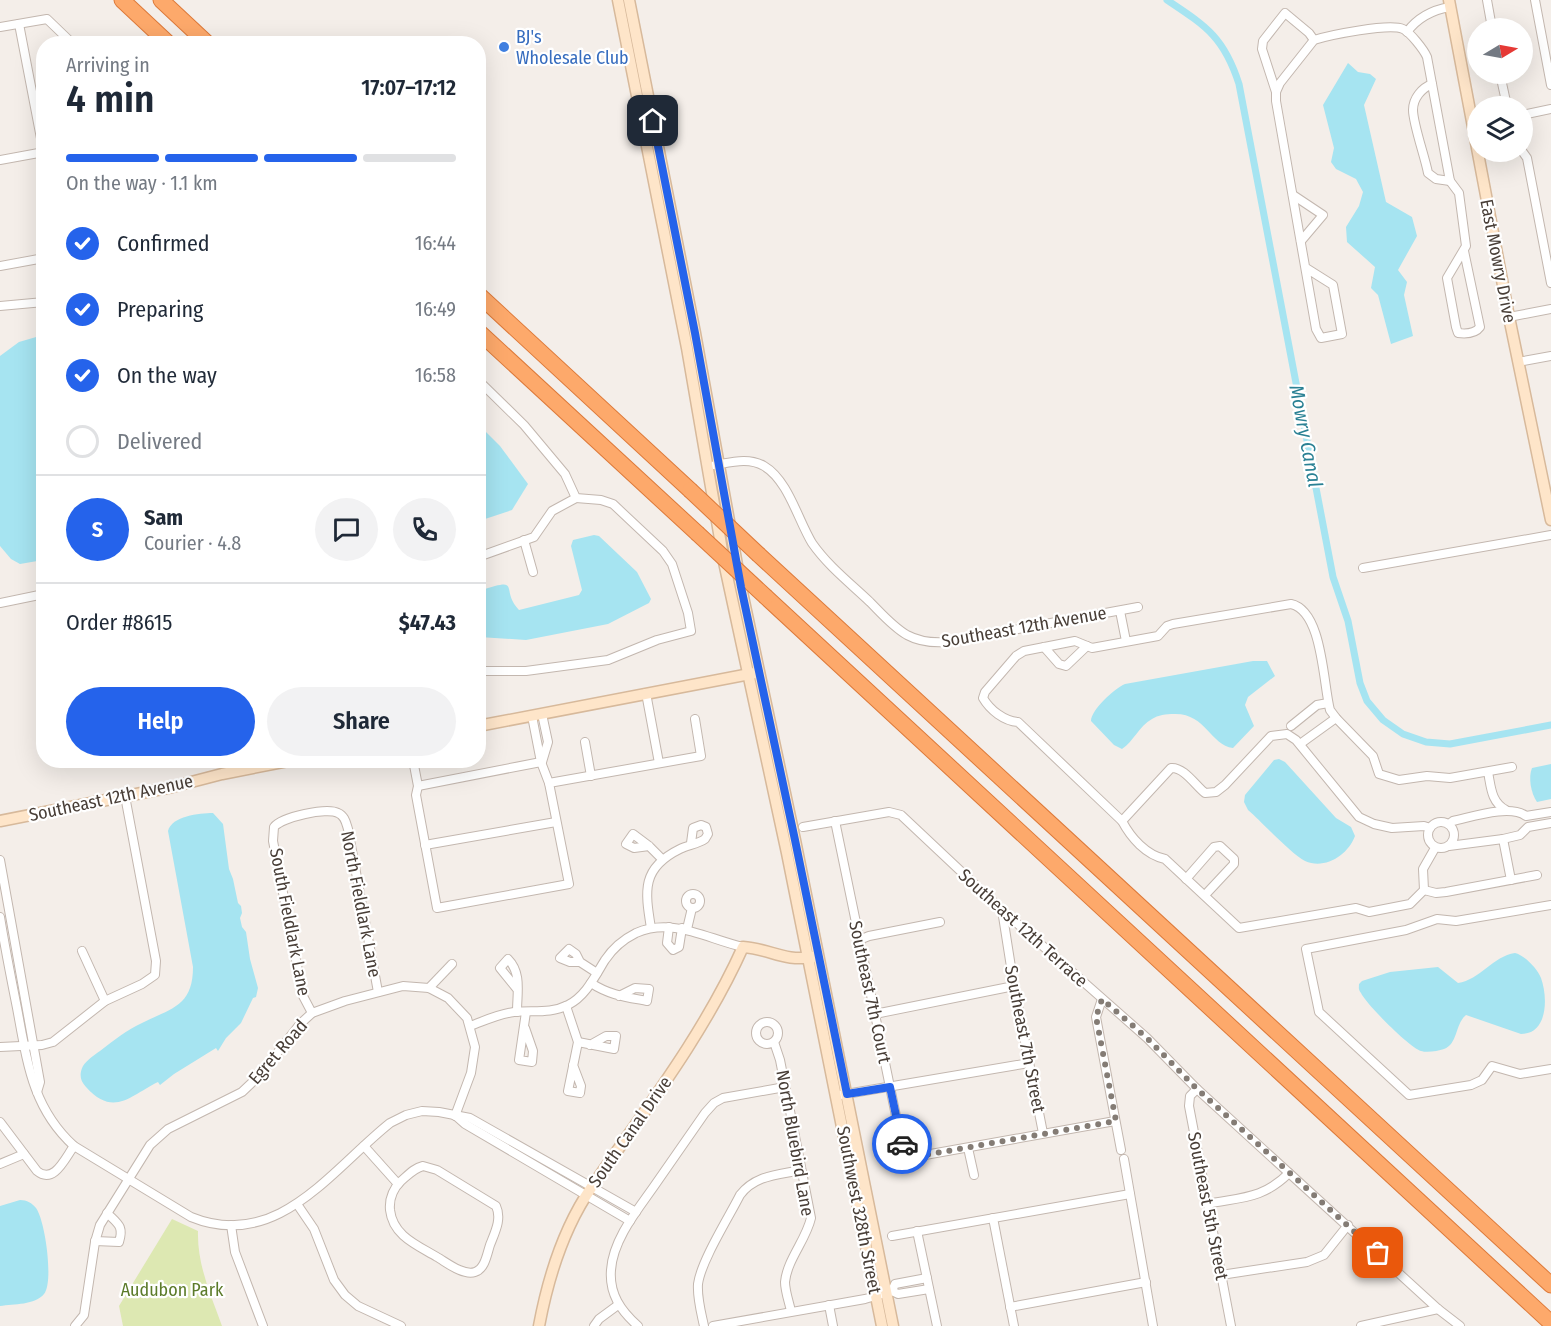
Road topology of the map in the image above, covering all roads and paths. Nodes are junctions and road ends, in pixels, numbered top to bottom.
1 (122, 0) edge
2 (161, 0) edge
3 (618, 0) edge
4 (629, 0) edge
5 (1486, 0) edge
6 (1534, 0) edge
7 (1449, 3) edge
8 (1490, 18) edge
9 (20, 24) junction
10 (0, 27) edge
11 (1407, 32) junction
12 (64, 36) edge
13 (160, 36) edge
14 (199, 36) edge
15 (1314, 40) junction
16 (1432, 84) junction
17 (1551, 85) edge
18 (1276, 92) junction
19 (1551, 109) edge
20 (1533, 113) edge
21 (36, 114) edge
22 (36, 154) edge
23 (0, 160) edge
24 (1528, 162) edge
25 (1450, 181) junction
26 (1293, 195) junction
27 (1301, 241) junction
28 (1464, 251) junction
29 (36, 259) edge
30 (0, 266) edge
31 (1306, 268) junction
32 (1551, 283) edge
33 (486, 301) edge
34 (36, 303) edge
35 (0, 306) edge
36 (1551, 309) edge
37 (1509, 317) junction
38 (486, 337) edge
39 (1551, 356) edge
40 (1518, 363) junction
41 (486, 388) edge
42 (712, 465) junction
43 (576, 498) junction
44 (1551, 520) edge
45 (1551, 535) edge
46 (524, 540) junction
47 (486, 553) edge
48 (1363, 567) dead end
49 (533, 572) dead end
50 (36, 596) edge
51 (0, 603) edge
52 (1138, 608) dead end
53 (1120, 611) junction
54 (1126, 641) junction
55 (1087, 646) junction
56 (1044, 647) junction
57 (486, 671) edge
58 (754, 674) junction
59 (646, 693) junction
60 (1328, 703) junction
61 (537, 715) junction
62 (694, 718) dead end
63 (1336, 718) junction
64 (486, 725) edge
65 (1291, 726) dead end
66 (585, 742) dead end
67 (1300, 744) junction
68 (541, 762) junction
69 (659, 763) junction
70 (1512, 767) dead end
71 (252, 768) edge
72 (415, 768) edge
73 (1488, 772) junction
74 (591, 776) junction
75 (549, 783) junction
76 (418, 786) junction
77 (125, 796) junction
78 (1506, 810) junction
79 (1551, 812) edge
80 (1526, 816) junction
81 (0, 821) edge
82 (835, 821) junction
83 (1122, 821) junction
84 (556, 822) junction
85 (1551, 823) edge
86 (1449, 825) junction
87 (803, 827) dead end
88 (1430, 828) junction
89 (1528, 828) junction
90 (273, 830) joint
91 (1503, 839) junction
92 (691, 843) dead end
93 (425, 844) junction
94 (649, 846) dead end
95 (1449, 846) junction
96 (1436, 848) junction
97 (662, 859) junction
98 (0, 860) edge
99 (1537, 875) dead end
100 (1185, 879) junction
101 (1511, 880) junction
102 (1424, 890) junction
103 (1205, 896) junction
104 (1551, 905) edge
105 (692, 908) dead end
106 (1002, 910) junction
107 (0, 917) edge
108 (940, 922) dead end
109 (669, 927) junction
110 (651, 928) junction
111 (684, 929) junction
112 (860, 940) junction
113 (743, 947) junction
114 (82, 951) dead end
115 (813, 957) junction
116 (580, 962) dead end
117 (452, 964) dead end
118 (597, 973) junction
119 (591, 983) junction
120 (1014, 986) junction
121 (429, 988) junction
122 (517, 988) dead end
123 (378, 992) junction
124 (619, 996) dead end
125 (1102, 999) junction
126 (105, 1001) junction
127 (566, 1006) junction
128 (522, 1012) junction
129 (312, 1013) junction
130 (875, 1014) junction
131 (470, 1026) junction
132 (525, 1028) dead end
133 (578, 1042) junction
134 (774, 1042) dead end
135 (28, 1045) junction
136 (590, 1045) dead end
137 (0, 1047) edge
138 (1029, 1063) junction
139 (573, 1065) dead end
140 (1551, 1069) edge
141 (785, 1087) junction
142 (890, 1087) junction
143 (1197, 1089) junction
144 (841, 1095) junction
145 (455, 1116) junction
146 (1116, 1121) junction
147 (0, 1122) edge
148 (1043, 1133) junction
149 (74, 1146) junction
150 (364, 1146) junction
151 (968, 1148) junction
152 (24, 1154) junction
153 (0, 1164) edge
154 (801, 1170) junction
155 (1289, 1173) junction
156 (974, 1175) dead end
157 (128, 1179) junction
158 (398, 1184) junction
159 (588, 1191) junction
160 (1130, 1194) junction
161 (297, 1204) junction
162 (1207, 1204) junction
163 (636, 1212) junction
164 (107, 1213) junction
165 (993, 1218) junction
166 (630, 1221) junction
167 (231, 1225) junction
168 (1348, 1225) junction
169 (917, 1231) junction
170 (892, 1236) dead end
171 (95, 1241) junction
172 (1221, 1275) junction
173 (927, 1278) junction
174 (1146, 1282) junction
175 (1551, 1285) edge
176 (929, 1289) junction
177 (885, 1293) junction
178 (618, 1305) junction
179 (829, 1305) junction
180 (1010, 1307) junction
181 (1438, 1309) junction
182 (791, 1311) junction
183 (755, 1322) edge
184 (1551, 1323) edge
185 (75, 1326) edge
186 (263, 1326) edge
187 (401, 1326) edge
188 (539, 1326) edge
189 (594, 1326) edge
190 (638, 1326) edge
191 (705, 1326) edge
192 (713, 1326) edge
193 (833, 1326) edge
194 (882, 1326) edge
195 (893, 1326) edge
196 (936, 1326) edge
197 (1014, 1326) edge
198 (1153, 1326) edge
199 (1232, 1326) edge
200 (1361, 1326) edge
201 (1460, 1326) edge

1 - 13 highway
2 - 14 highway
3 - 42 street, Southwest 328th Street
4 - 42 street, Southwest 328th Street
5 - 8 street
6 - 17 street
7 - 11 street
7 - 37 street, East Mowry Drive
9 - 10 street
9 - 12 street
9 - 21 street
11 - 15 street
11 - 16 street
15 - 18 street
15 - 18 street
16 - 25 street
16 - 25 street
18 - 26 street
19 - 20 street
22 - 23 street
24 - 32 street
25 - 28 street
26 - 27 street
26 - 27 street
27 - 31 street
28 - 28 street
29 - 30 street
31 - 31 street
33 - 175 highway, bridge
34 - 35 street
36 - 37 street
37 - 40 street, East Mowry Drive
38 - 184 highway, bridge
39 - 40 street
40 - 44 street, East Mowry Drive
41 - 43 street
42 - 53 street, Southeast 12th Avenue
42 - 58 street, Southwest 328th Street
43 - 46 street
43 - 57 street
45 - 48 street
46 - 47 street
46 - 49 street
50 - 51 street
52 - 53 street, Southeast 12th Avenue
53 - 54 street
54 - 55 street
54 - 60 street
55 - 56 street
55 - 56 street
56 - 83 street
58 - 59 street
58 - 115 street, Southwest 328th Street
59 - 61 street
59 - 69 street
60 - 63 street
60 - 65 street
61 - 64 street
61 - 68 street
62 - 69 street
63 - 67 street
63 - 73 street
66 - 74 street
67 - 83 street
67 - 88 street
68 - 75 street
68 - 76 street
69 - 74 street
70 - 73 street
71 - 77 street, Southeast 12th Avenue
72 - 76 street
73 - 78 street
74 - 75 street
75 - 84 street
76 - 93 street
77 - 81 street, Southeast 12th Avenue
77 - 126 street
78 - 80 street
78 - 86 street
79 - 80 street
80 - 89 street
82 - 87 street, Southeast 12th Terrace
82 - 106 street, Southeast 12th Terrace
82 - 112 street, Southeast 7th Court
83 - 100 street
84 - 93 street
84 - 93 street
85 - 89 street
86 - 88 street
86 - 95 street
88 - 96 street
89 - 91 street
90 - 123 street, North Fieldlark Lane
90 - 129 street, South Fieldlark Lane
91 - 95 street
91 - 101 street
92 - 97 street
94 - 97 street
95 - 96 street
96 - 102 street
97 - 110 street
98 - 135 street
99 - 101 street
100 - 103 street
100 - 103 street
101 - 102 street
102 - 103 street
104 - 140 street
105 - 111 street
106 - 120 street, Southeast 7th Street
106 - 125 street, Southeast 12th Terrace
107 - 135 street
108 - 112 street
109 - 110 street
109 - 111 street
109 - 111 street
110 - 118 street
111 - 113 street
112 - 130 street, Southeast 7th Court
113 - 115 street
113 - 159 street, South Canal Drive
114 - 126 street
115 - 144 street, Southwest 328th Street
116 - 118 street
117 - 121 street
118 - 119 street
119 - 124 street
119 - 127 street
120 - 130 street
120 - 138 street, Southeast 7th Street
121 - 123 street, Egret Road
121 - 131 street, Egret Road
122 - 128 street
123 - 129 street, Egret Road
125 - 143 street, Southeast 12th Terrace
125 - 146 street
126 - 135 street
127 - 128 street
127 - 133 street
128 - 131 street
128 - 132 street
129 - 157 street, Egret Road
130 - 142 street, Southeast 7th Court
131 - 145 street, Egret Road
133 - 136 street
133 - 139 street
134 - 141 street, North Bluebird Lane
135 - 137 street
135 - 149 street
138 - 142 street
138 - 148 street, Southeast 7th Street
141 - 154 street, North Bluebird Lane
141 - 163 street
142 - 144 street
142 - 151 street, Southeast 7th Court
143 - 155 street, Southeast 12th Terrace
143 - 162 street, Southeast 5th Street
144 - 177 street, Southwest 328th Street
145 - 150 street
145 - 159 street
146 - 148 street
146 - 160 street
147 - 152 street
148 - 151 street
149 - 152 street
149 - 157 street
150 - 158 street
150 - 161 street
151 - 156 street
152 - 153 street
154 - 182 street, North Bluebird Lane
154 - 191 street
155 - 162 street
155 - 168 street, Southeast 12th Terrace
157 - 164 street, Egret Road
157 - 167 street
158 - 158 street
159 - 163 street
159 - 166 street
159 - 188 street, South Canal Drive
160 - 165 street
160 - 174 street
161 - 167 street
161 - 187 street
162 - 172 street, Southeast 5th Street
163 - 166 street
164 - 171 street, Egret Road
164 - 171 street
165 - 169 street
165 - 180 street
166 - 178 street
167 - 186 street
168 - 172 street
168 - 181 street, Southeast 12th Terrace
169 - 170 street
169 - 173 street
171 - 185 street, Egret Road
172 - 199 street, Southeast 5th Street
173 - 176 street
173 - 177 street
174 - 180 street
174 - 198 street
176 - 177 street
176 - 196 street
177 - 179 street
177 - 194 street, Southwest 328th Street
177 - 195 street, Southwest 328th Street
178 - 189 street
178 - 190 street
179 - 182 street
179 - 193 street
180 - 197 street
181 - 200 street
181 - 201 street, Southeast 12th Terrace
182 - 183 street
183 - 192 street

